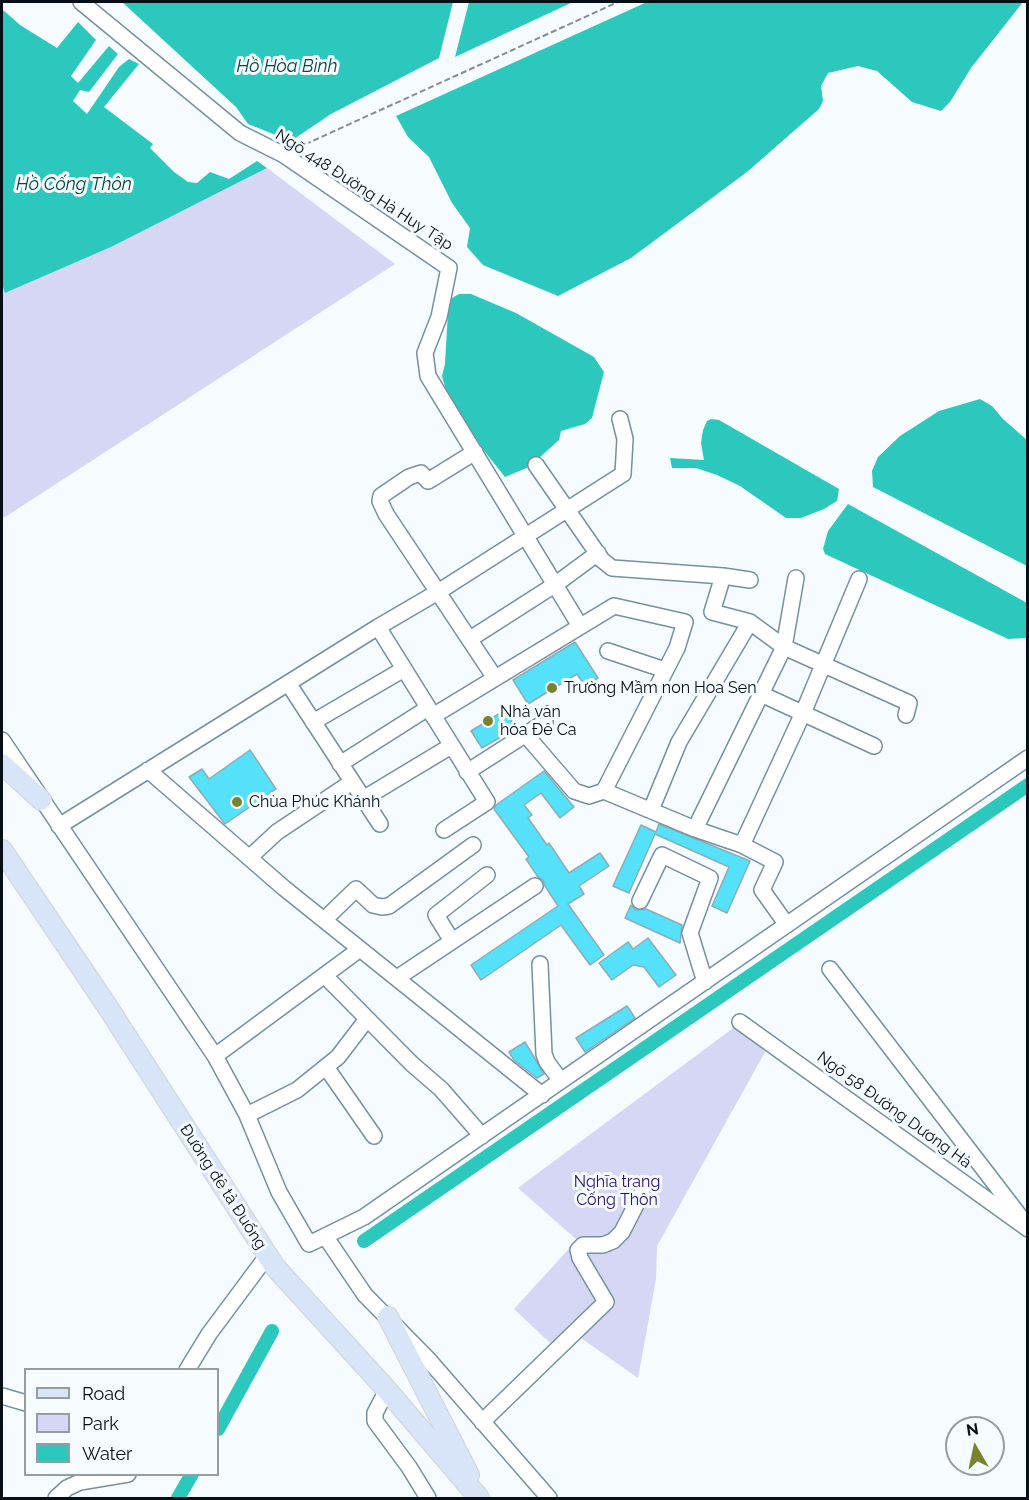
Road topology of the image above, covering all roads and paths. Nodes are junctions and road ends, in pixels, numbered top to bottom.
1 (81, 2) edge
2 (618, 2) edge
3 (284, 155) junction
4 (620, 419) dead end
5 (475, 452) junction
6 (536, 465) dead end
7 (568, 508) junction
8 (525, 535) junction
9 (598, 553) junction
10 (723, 576) junction
11 (796, 578) dead end
12 (859, 579) dead end
13 (750, 580) dead end
14 (556, 584) junction
15 (438, 592) junction
16 (750, 622) junction
17 (580, 626) junction
18 (378, 627) junction
19 (470, 639) junction
20 (784, 647) junction
21 (608, 651) dead end
22 (824, 664) junction
23 (404, 669) junction
24 (665, 670) junction
25 (495, 678) junction
26 (288, 683) junction
27 (761, 694) junction
28 (430, 712) junction
29 (803, 713) junction
30 (906, 715) dead end
31 (313, 722) junction
32 (545, 722) dead end
33 (525, 734) junction
34 (2, 740) edge
35 (451, 746) junction
36 (874, 746) dead end
37 (1028, 758) edge
38 (2, 764) edge
39 (340, 764) junction
40 (148, 771) junction
41 (467, 772) junction
42 (352, 782) junction
43 (604, 791) junction
44 (363, 799) junction
45 (41, 800) junction
46 (651, 810) junction
47 (380, 824) dead end
48 (59, 826) junction
49 (695, 829) junction
50 (444, 830) dead end
51 (473, 845) dead end
52 (742, 845) junction
53 (2, 850) edge
54 (249, 858) junction
55 (487, 875) dead end
56 (535, 886) dead end
57 (640, 901) dead end
58 (324, 920) junction
59 (787, 925) junction
60 (452, 941) junction
61 (360, 949) junction
62 (540, 964) dead end
63 (830, 969) dead end
64 (325, 976) junction
65 (397, 978) junction
66 (705, 982) junction
67 (367, 1019) junction
68 (740, 1022) dead end
69 (215, 1056) junction
70 (326, 1066) junction
71 (561, 1081) junction
72 (542, 1095) junction
73 (247, 1115) junction
74 (375, 1136) dead end
75 (482, 1136) junction
76 (642, 1193) dead end
77 (1028, 1227) edge
78 (325, 1236) junction
79 (267, 1256) junction
80 (388, 1317) junction
81 (188, 1368) edge
82 (387, 1390) junction
83 (2, 1396) edge
84 (24, 1402) edge
85 (482, 1422) junction
86 (117, 1476) edge
87 (56, 1498) edge
88 (428, 1498) edge
89 (480, 1498) edge
90 (549, 1498) edge

1 - 3 street, Ngõ 448 Đường Hà Huy Tập
2 - 3 path
3 - 5 street, Ngõ 448 Đường Hà Huy Tập
4 - 7 street
5 - 8 street, Ngõ 448 Đường Hà Huy Tập
5 - 15 street
6 - 7 street
7 - 8 street
7 - 9 street
8 - 14 street, Ngõ 448 Đường Hà Huy Tập
8 - 15 street
9 - 10 street
9 - 14 street
10 - 13 street
10 - 16 street
11 - 20 street
12 - 22 street
14 - 17 street, Ngõ 448 Đường Hà Huy Tập
14 - 19 street
15 - 18 street
15 - 19 street
16 - 20 street
16 - 46 street
17 - 24 street
17 - 25 street
18 - 23 street
18 - 26 street
19 - 25 street
20 - 22 street
20 - 27 street
21 - 24 street
22 - 29 street
22 - 30 street
23 - 28 street
23 - 31 street
24 - 43 street
25 - 28 street
26 - 31 street
26 - 40 street
27 - 29 street
27 - 49 street
28 - 35 street
28 - 39 street
29 - 36 street
29 - 52 street
31 - 39 street
32 - 33 street
33 - 41 street
33 - 43 street
34 - 45 street
35 - 41 street
35 - 44 street
37 - 59 street
38 - 45 main road
39 - 42 street
40 - 48 street
40 - 54 street
41 - 50 street
42 - 44 street
42 - 54 street
43 - 46 street
44 - 47 street
45 - 48 street
46 - 49 street
48 - 69 street
49 - 52 street
51 - 58 street
52 - 59 street
53 - 79 main road, Đường đê tả Đuống
54 - 58 street
55 - 60 street
56 - 60 street
57 - 66 street
58 - 61 street
59 - 66 street
60 - 65 street
61 - 64 street
61 - 65 street
62 - 71 street
63 - 77 street
64 - 67 street
64 - 69 street
65 - 72 street
66 - 71 street
67 - 70 street
67 - 75 street
68 - 77 street, Ngõ 58 Đường Dương Hà
69 - 73 street
70 - 73 street
70 - 74 street
71 - 72 street
72 - 75 street
73 - 78 street
75 - 78 street
76 - 85 street
78 - 80 street
79 - 81 street
79 - 82 main road, Đường đê tả Đuống
80 - 85 street
80 - 89 main road
82 - 88 street
82 - 89 main road, Đường đê tả Đuống
83 - 84 street
85 - 90 street
86 - 87 street

